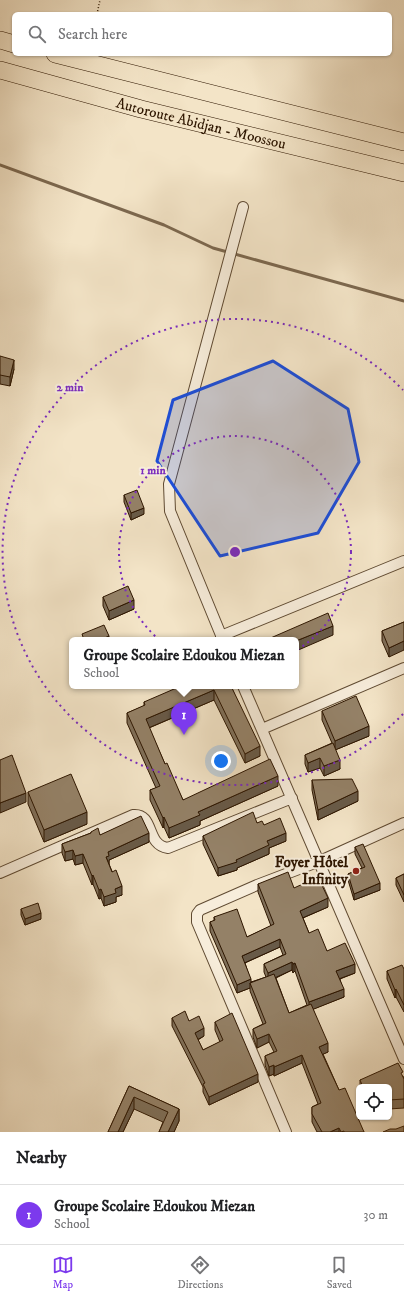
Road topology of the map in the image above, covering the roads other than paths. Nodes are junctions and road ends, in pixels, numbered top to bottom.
1 (0, 40) edge
2 (12, 43) edge
3 (63, 56) edge
4 (0, 70) edge
5 (404, 142) edge
6 (404, 173) edge
7 (243, 207) dead end
8 (404, 561) edge
9 (222, 637) edge
10 (224, 637) edge
11 (404, 668) edge
12 (244, 689) edge
13 (262, 729) junction
14 (292, 798) junction
15 (404, 823) edge
16 (320, 861) junction
17 (0, 873) edge
18 (404, 1059) edge
19 (286, 1132) edge

1 - 2 highway
3 - 5 highway, Autoroute Abidjan - Moossou
4 - 6 highway, Autoroute Abidjan - Moossou
7 - 9 street
8 - 10 street
11 - 13 street
12 - 13 street
13 - 14 street
14 - 16 street
14 - 17 street
15 - 16 street
16 - 18 street
16 - 19 street

